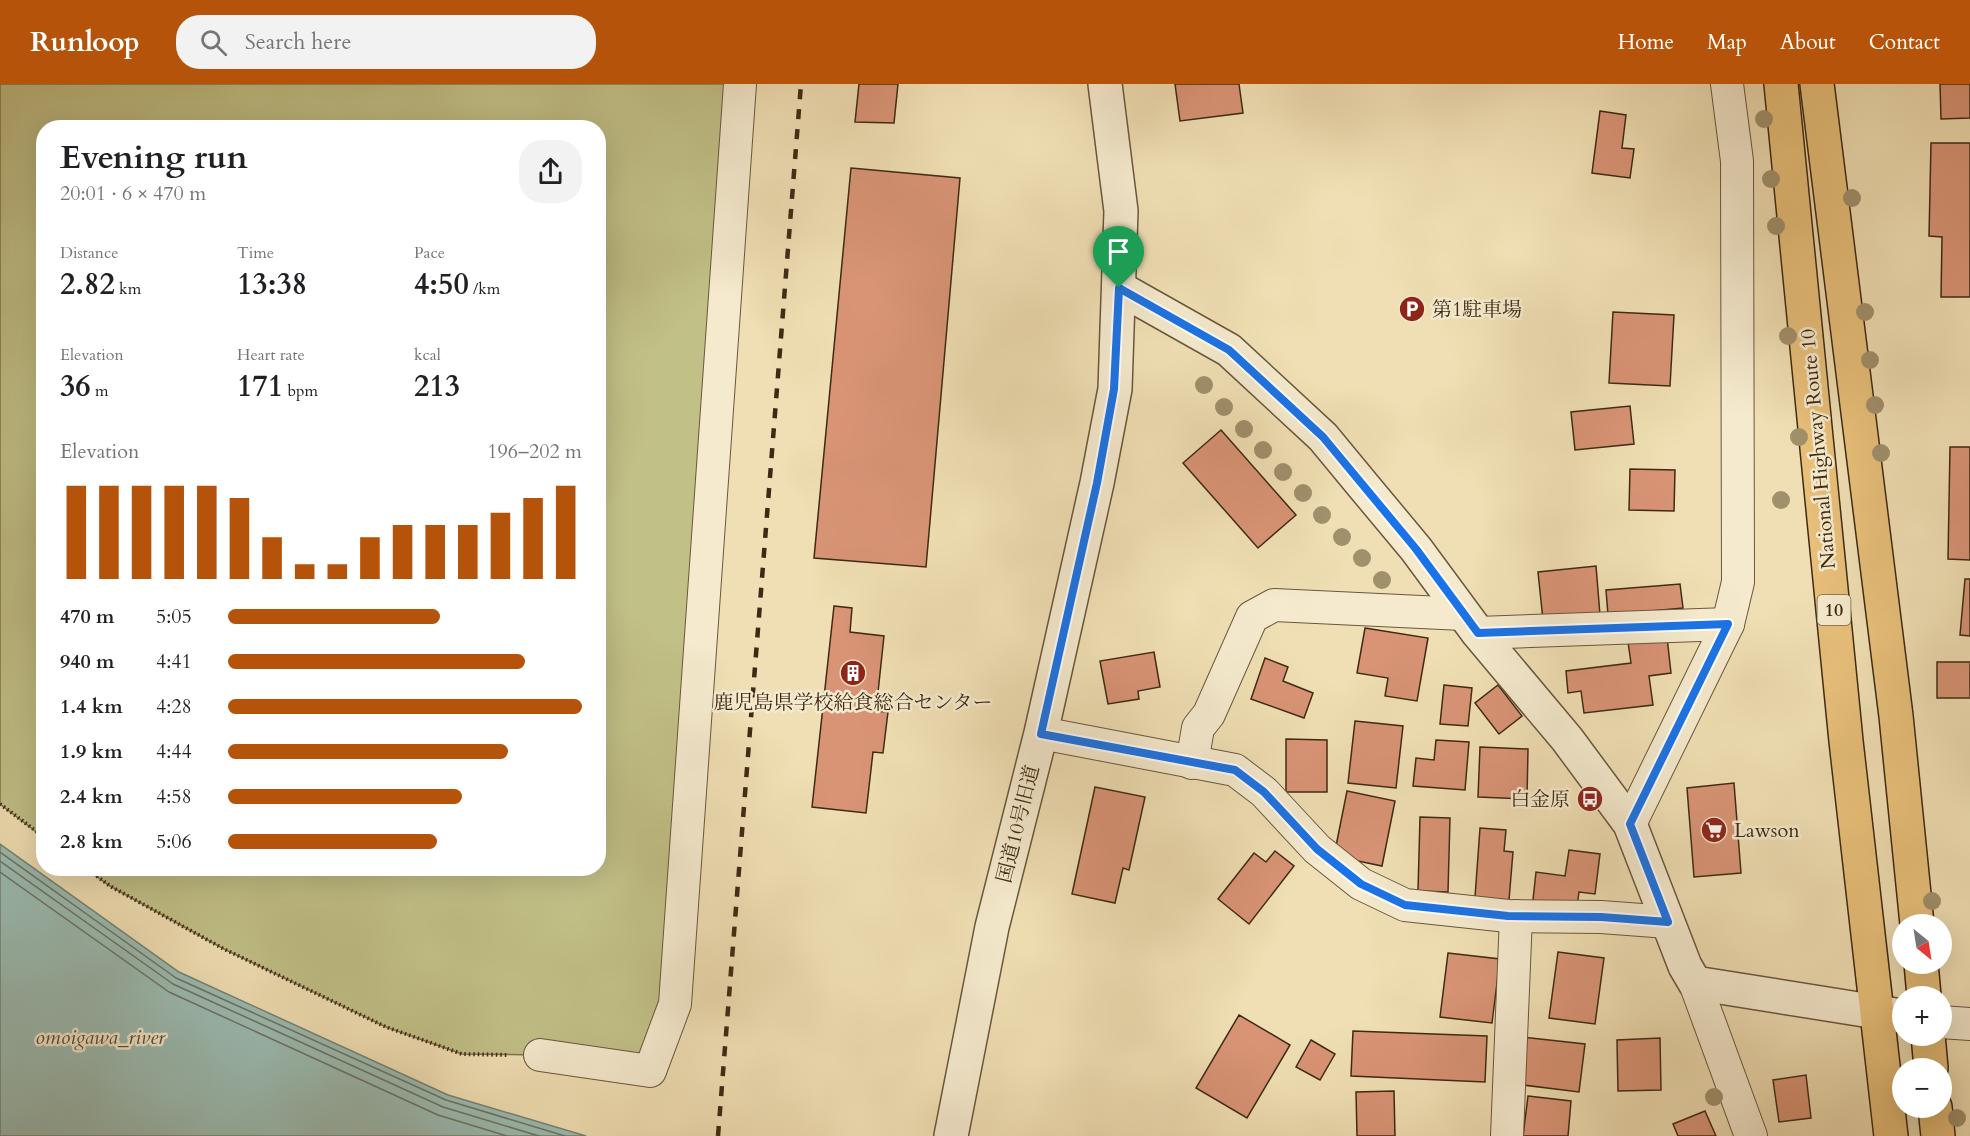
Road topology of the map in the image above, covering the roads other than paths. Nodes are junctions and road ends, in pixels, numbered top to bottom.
1 (740, 84) edge
2 (1105, 84) edge
3 (1727, 84) edge
4 (1781, 84) edge
5 (1817, 84) edge
6 (1119, 288) junction
7 (1471, 624) junction
8 (1728, 624) junction
9 (1041, 734) junction
10 (1192, 763) junction
11 (1630, 824) junction
12 (1916, 914) edge
13 (1516, 916) junction
14 (1668, 922) junction
15 (1695, 984) junction
16 (1890, 1014) edge
17 (1952, 1023) edge
18 (1970, 1024) edge
19 (540, 1055) road end
20 (1936, 1118) edge
21 (951, 1134) edge
22 (1507, 1136) edge
23 (1751, 1136) edge
24 (1891, 1136) edge
25 (1938, 1136) edge

1 - 19 street
2 - 6 street, 国道10号旧道
3 - 8 street
4 - 16 highway, National Highway Route 10 / 10
5 - 12 highway, National Highway Route 10
6 - 7 street
6 - 9 street, 国道10号旧道
7 - 8 street
7 - 10 street
7 - 11 street
8 - 11 street
9 - 10 street
9 - 21 street, 国道10号旧道
10 - 13 street
11 - 14 street
13 - 14 street
13 - 22 street
14 - 15 street
15 - 16 street
15 - 23 street
16 - 24 highway, National Highway Route 10 / 10
17 - 18 street
20 - 25 highway

